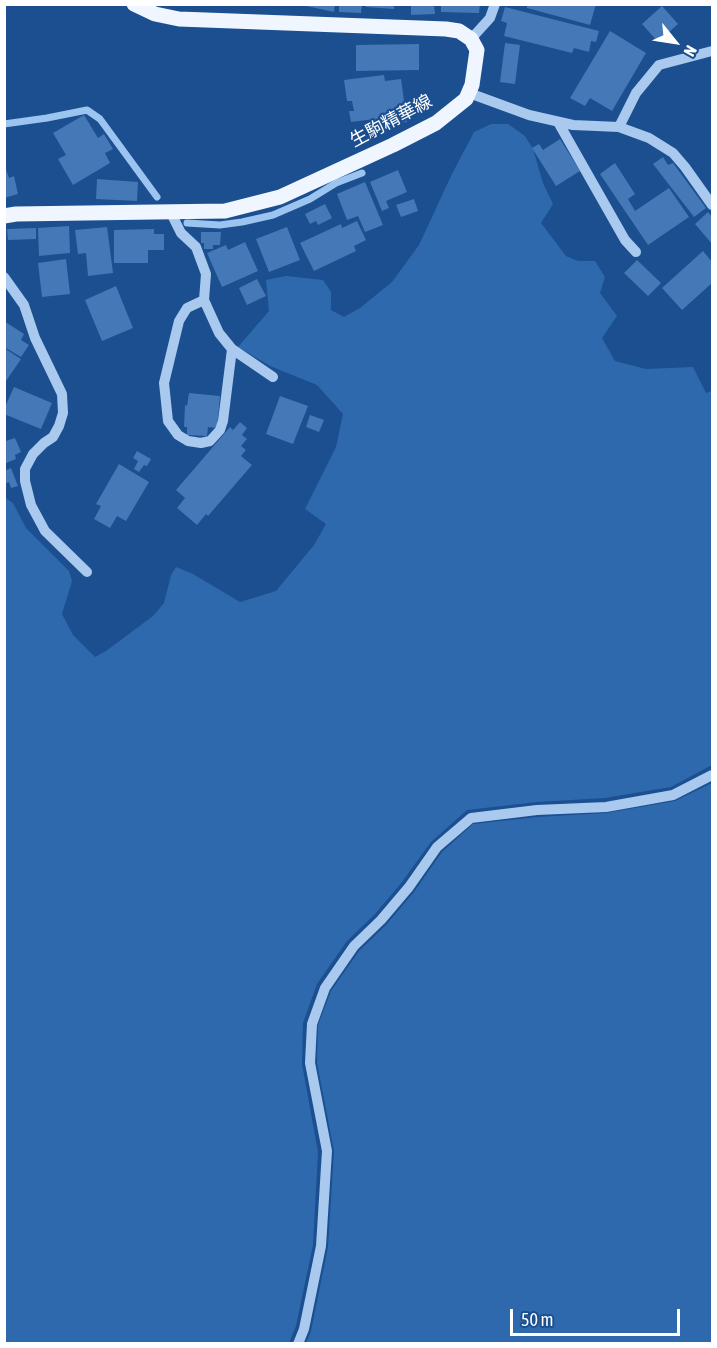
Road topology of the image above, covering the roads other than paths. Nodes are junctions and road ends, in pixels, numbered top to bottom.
1 (134, 4) edge
2 (495, 4) edge
3 (471, 39) junction
4 (712, 51) edge
5 (469, 93) junction
6 (558, 122) junction
7 (619, 127) junction
8 (712, 206) edge
9 (170, 210) junction
10 (4, 216) edge
11 (636, 252) dead end
12 (4, 277) edge
13 (204, 300) junction
14 (232, 350) junction
15 (273, 377) dead end
16 (87, 572) dead end
17 (712, 775) edge
18 (298, 1344) edge

1 - 3 main road
2 - 3 street
3 - 5 main road
4 - 7 street
5 - 6 street
5 - 9 main road, 生駒精華線
6 - 7 street
6 - 11 street
7 - 8 street
9 - 10 main road, 生駒精華線
9 - 13 street
12 - 16 street
13 - 14 street
13 - 14 street
14 - 15 street
17 - 18 street

